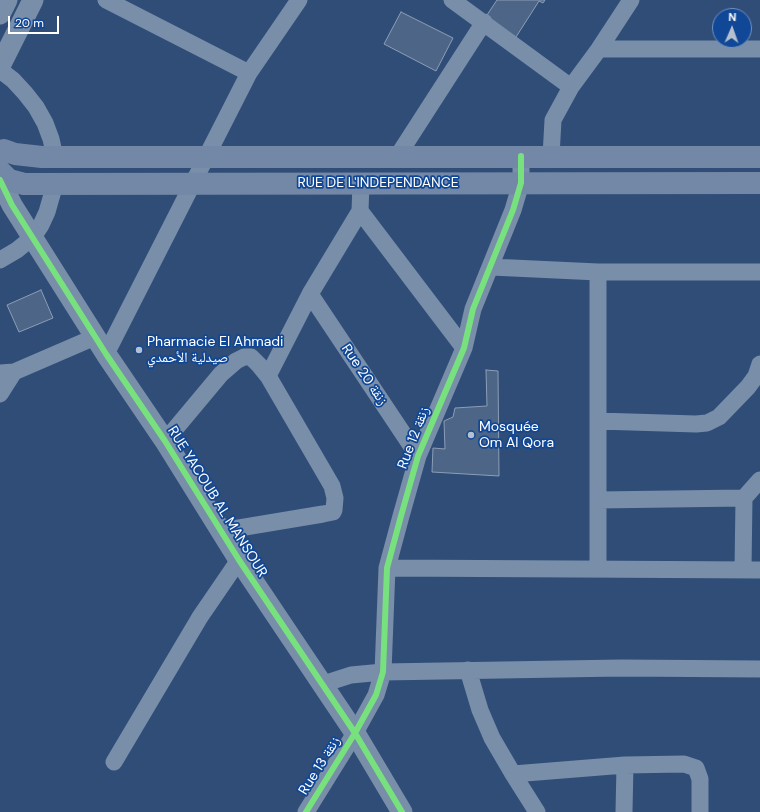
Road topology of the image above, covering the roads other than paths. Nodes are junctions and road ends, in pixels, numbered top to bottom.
1 (7, 0) edge
2 (34, 0) edge
3 (106, 0) edge
4 (299, 0) edge
5 (452, 0) edge
6 (631, 0) edge
7 (0, 14) edge
8 (484, 22) junction
9 (599, 49) junction
10 (760, 49) edge
11 (0, 66) edge
12 (0, 70) edge
13 (249, 73) junction
14 (571, 87) junction
15 (2, 142) edge
16 (521, 156) junction
17 (551, 156) junction
18 (55, 157) junction
19 (207, 157) junction
20 (397, 157) junction
21 (760, 157) edge
22 (0, 171) edge
23 (0, 180) edge
24 (193, 183) junction
25 (361, 183) junction
26 (520, 183) junction
27 (760, 183) edge
28 (55, 184) junction
29 (6, 201) edge
30 (360, 211) junction
31 (33, 237) junction
32 (0, 260) edge
33 (491, 267) junction
34 (598, 272) junction
35 (760, 272) edge
36 (760, 281) edge
37 (310, 294) junction
38 (101, 346) junction
39 (464, 348) junction
40 (760, 364) edge
41 (7, 372) edge
42 (268, 376) junction
43 (0, 394) edge
44 (598, 421) junction
45 (165, 441) junction
46 (418, 456) junction
47 (760, 480) edge
48 (744, 498) junction
49 (598, 500) junction
50 (221, 531) junction
51 (239, 560) junction
52 (387, 568) junction
53 (598, 568) junction
54 (752, 570) edge
55 (760, 669) edge
56 (468, 670) junction
57 (383, 672) junction
58 (323, 684) junction
59 (355, 733) junction
60 (114, 762) dead end
61 (625, 766) junction
62 (513, 774) junction
63 (306, 812) edge
64 (402, 812) edge
65 (537, 812) edge
66 (624, 812) edge
67 (700, 812) edge

1 - 7 street
2 - 11 street
3 - 13 street
4 - 13 street
5 - 8 street
6 - 9 street
8 - 14 street
8 - 20 street
9 - 10 street
9 - 14 street
12 - 18 street
13 - 19 street
14 - 17 street
15 - 18 main road, RUE DE L'INDEPENDANCE
15 - 22 main road
16 - 17 main road, RUE DE L'INDEPENDANCE
16 - 20 main road, RUE DE L'INDEPENDANCE
16 - 26 street, Rue 12 زنقة
17 - 21 main road, RUE DE L'INDEPENDANCE
18 - 19 main road, RUE DE L'INDEPENDANCE
19 - 20 main road, RUE DE L'INDEPENDANCE
19 - 24 street
22 - 28 main road, RUE DE L'INDEPENDANCE
23 - 29 street, RUE YACOUB AL MANSOUR
24 - 25 main road, RUE DE L'INDEPENDANCE
24 - 28 main road, RUE DE L'INDEPENDANCE
24 - 38 street
25 - 26 main road, RUE DE L'INDEPENDANCE
25 - 30 street
26 - 27 main road, RUE DE L'INDEPENDANCE
26 - 33 street, Rue 12 زنقة
28 - 31 street
29 - 31 street, RUE YACOUB AL MANSOUR
30 - 37 street
30 - 39 street
31 - 32 street
31 - 38 street, RUE YACOUB AL MANSOUR
33 - 34 street
33 - 39 street, Rue 12 زنقة
34 - 35 street
34 - 44 street
35 - 36 street
37 - 42 street
37 - 46 street, Rue 20 زنقة
38 - 41 street
38 - 45 street, RUE YACOUB AL MANSOUR
39 - 46 street, Rue 12 زنقة
40 - 44 street
41 - 43 street
42 - 45 street
42 - 50 street
44 - 49 street
45 - 50 street, RUE YACOUB AL MANSOUR
46 - 52 street, Rue 12 زنقة
47 - 48 street
48 - 49 street
48 - 54 street
49 - 53 street
50 - 51 street, RUE YACOUB AL MANSOUR
51 - 58 street, RUE YACOUB AL MANSOUR
51 - 60 street
52 - 53 street
52 - 57 street, Rue 12 زنقة
53 - 54 street
55 - 56 street
56 - 57 street
56 - 62 street
57 - 58 street
57 - 59 street, Rue 12 زنقة
58 - 59 street, RUE YACOUB AL MANSOUR
59 - 63 street, Rue 13 زنقة
59 - 64 street, RUE YACOUB AL MANSOUR
61 - 62 street
61 - 66 street
61 - 67 street
62 - 65 street

